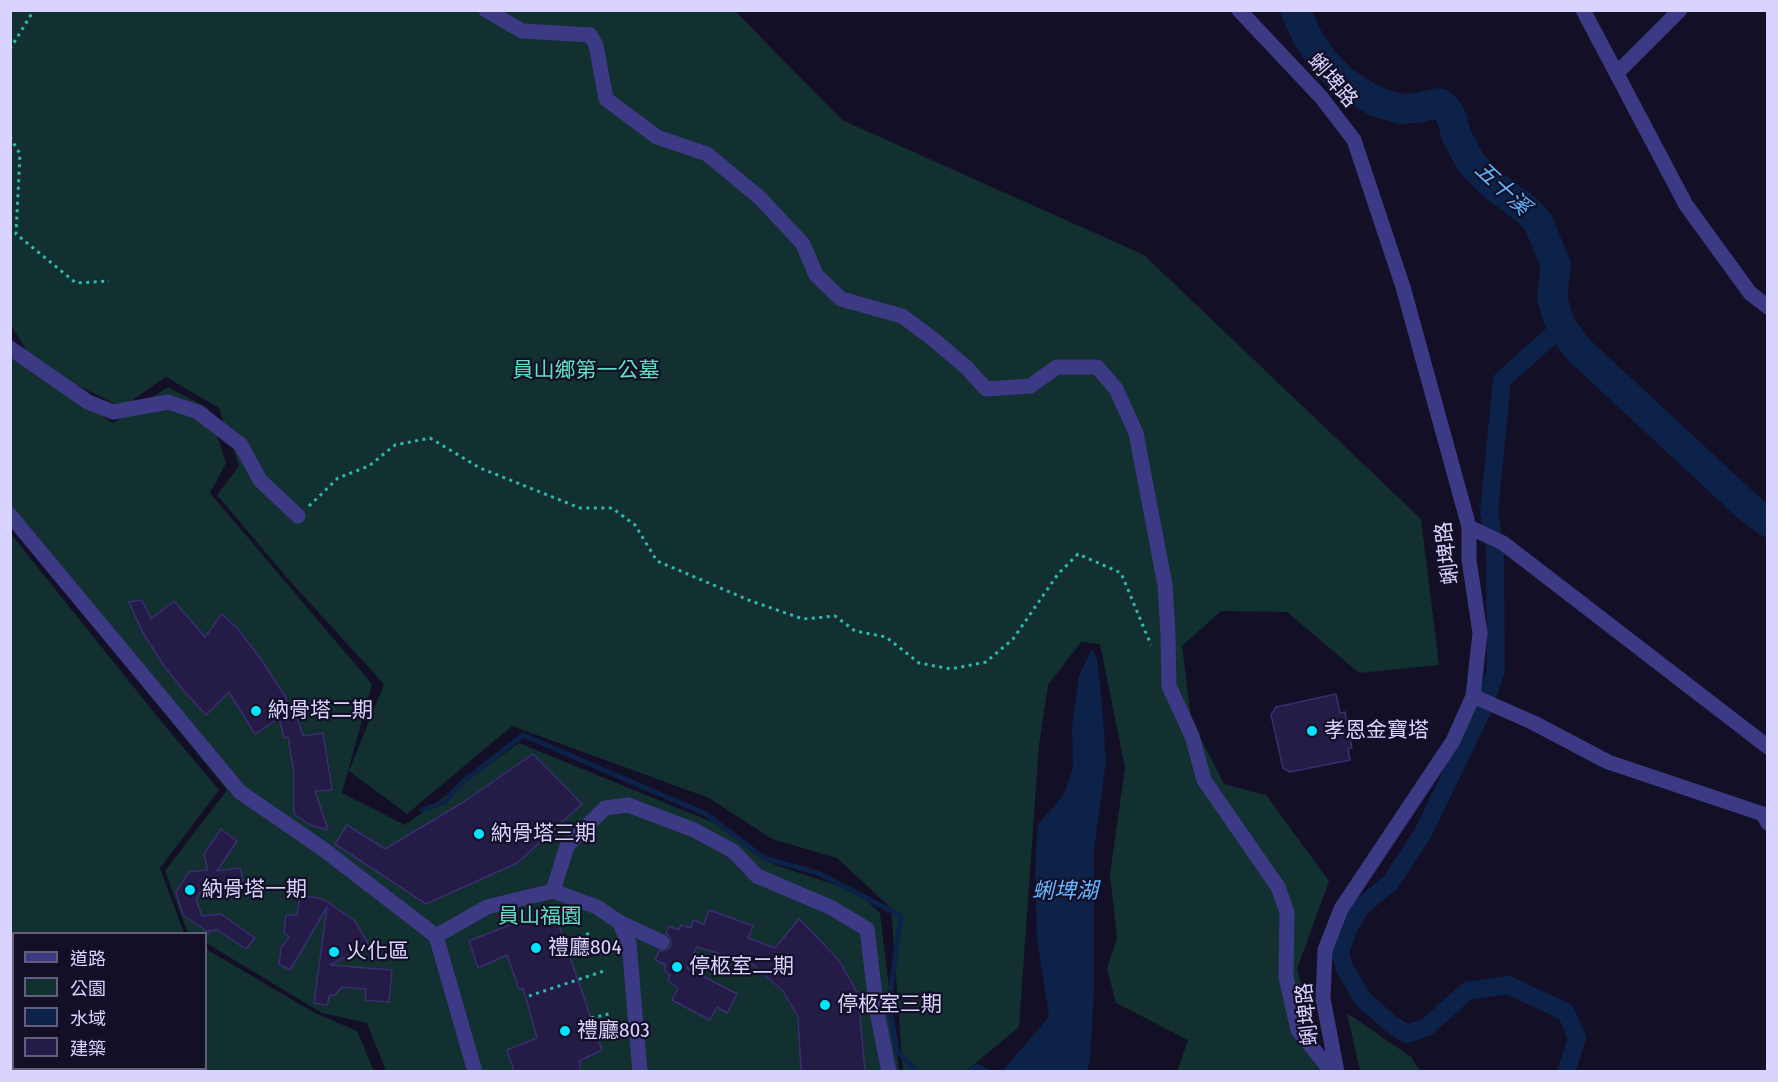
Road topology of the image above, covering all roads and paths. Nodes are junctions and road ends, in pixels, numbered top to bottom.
1 (34, 10) edge
2 (486, 10) edge
3 (1239, 10) edge
4 (1583, 10) edge
5 (1680, 10) edge
6 (10, 49) edge
7 (1617, 73) junction
8 (10, 137) edge
9 (109, 281) dead end
10 (1767, 307) edge
11 (10, 348) edge
12 (10, 515) edge
13 (298, 516) joint
14 (1469, 527) junction
15 (1151, 645) dead end
16 (1473, 696) junction
17 (1767, 747) edge
18 (1766, 816) edge
19 (553, 891) junction
20 (619, 922) junction
21 (593, 932) dead end
22 (436, 936) junction
23 (565, 942) dead end
24 (662, 942) dead end
25 (604, 970) dead end
26 (529, 996) dead end
27 (613, 1013) dead end
28 (591, 1018) dead end
29 (475, 1071) edge
30 (640, 1071) edge
31 (889, 1071) edge
32 (1332, 1071) edge
33 (1337, 1071) edge

1 - 6 path
2 - 32 street
3 - 14 street, 蜊埤路
4 - 7 street
5 - 7 street
7 - 10 street
8 - 9 path
11 - 13 street
12 - 22 street
13 - 15 path
14 - 16 street, 蜊埤路
14 - 17 street
16 - 18 street
16 - 33 street, 蜊埤路
19 - 20 street
19 - 22 street
19 - 31 street
20 - 24 street
20 - 30 street
21 - 23 path
22 - 29 street
25 - 26 path
27 - 28 path

